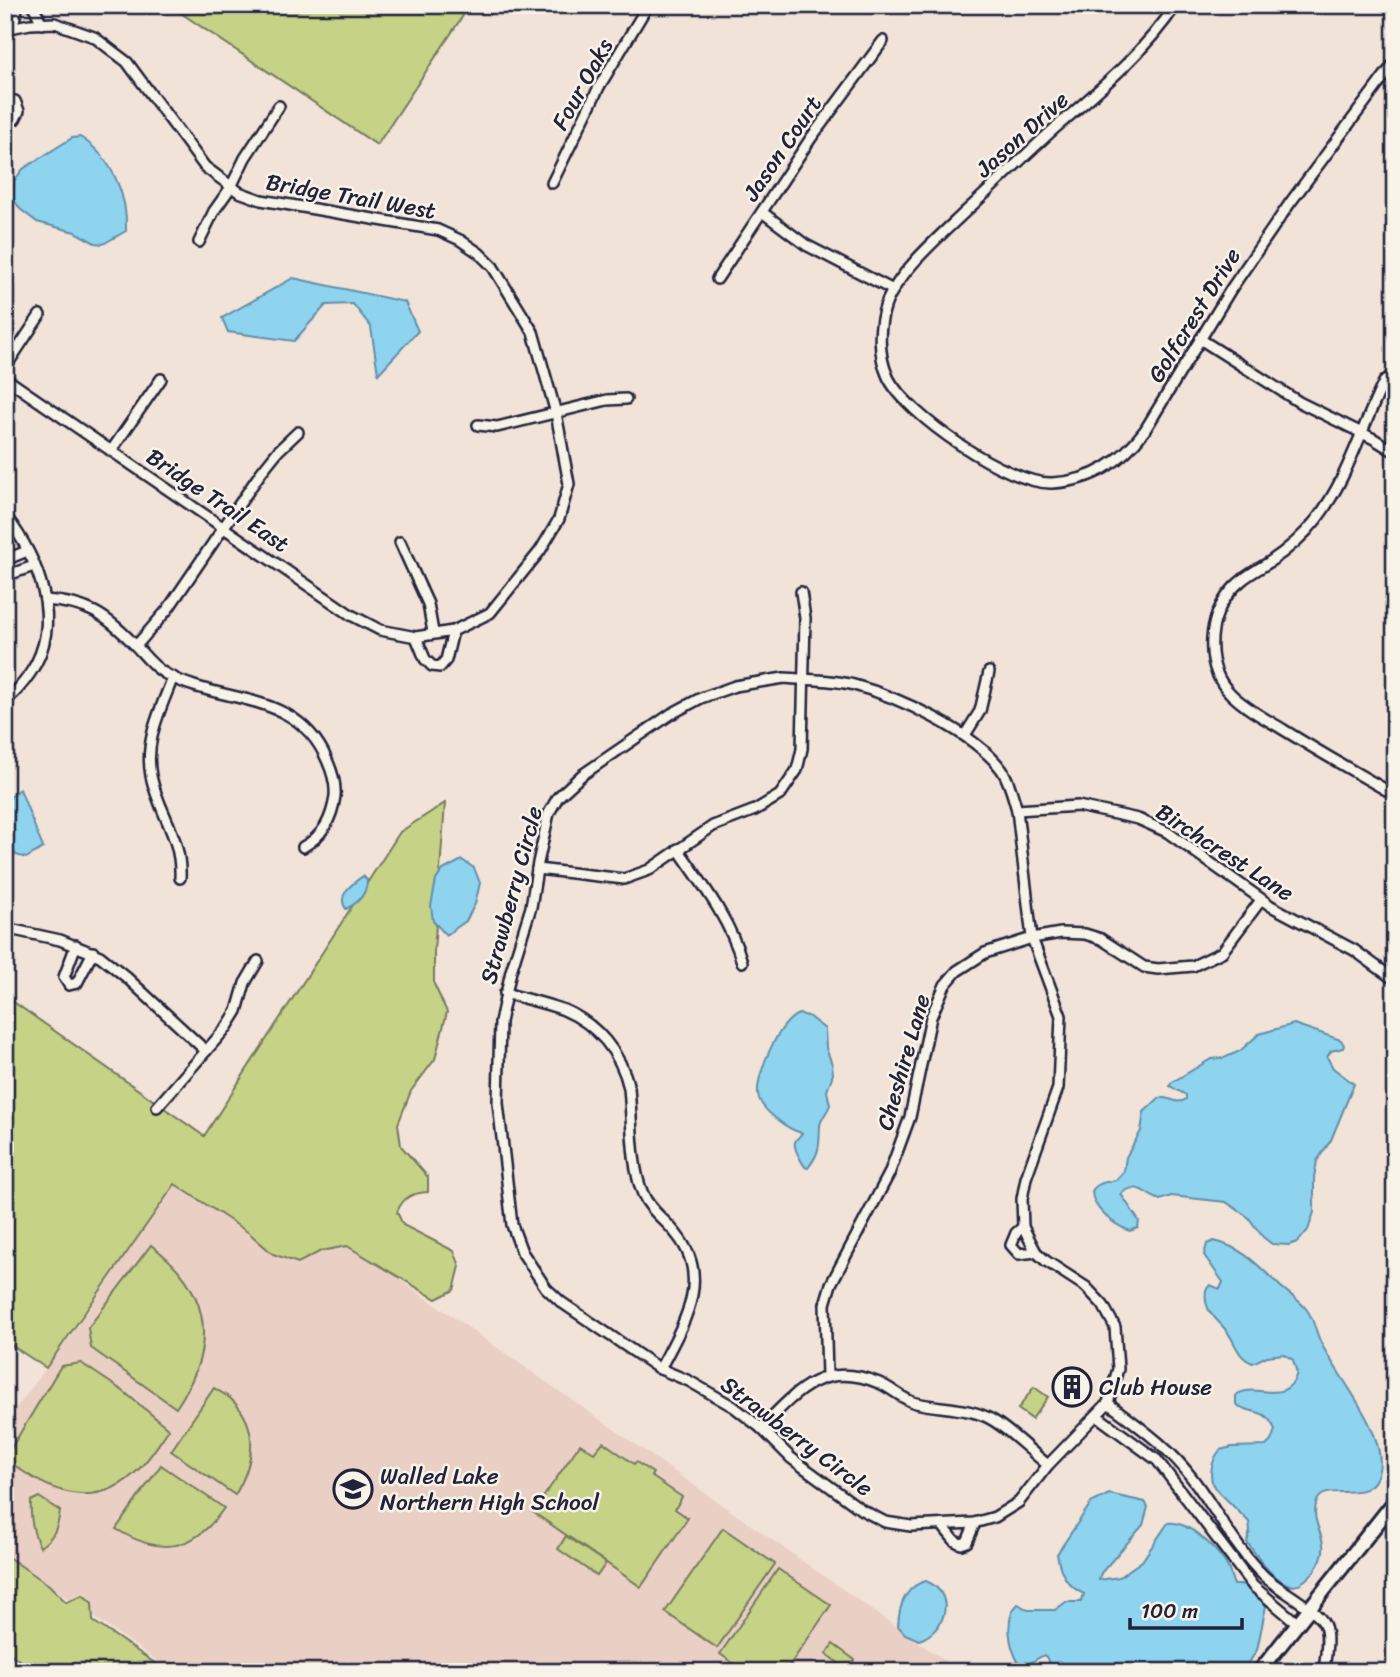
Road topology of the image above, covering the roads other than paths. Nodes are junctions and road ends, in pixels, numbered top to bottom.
1 (18, 5) edge
2 (33, 5) edge
3 (648, 5) edge
4 (1176, 5) edge
5 (42, 24) junction
6 (9, 28) edge
7 (883, 41) dead end
8 (1395, 62) edge
9 (5, 99) edge
10 (279, 106) dead end
11 (5, 121) edge
12 (552, 183) dead end
13 (231, 187) junction
14 (762, 212) junction
15 (199, 242) dead end
16 (717, 279) dead end
17 (894, 290) junction
18 (40, 315) dead end
19 (1200, 338) junction
20 (5, 368) edge
21 (1395, 372) edge
22 (5, 378) edge
23 (161, 379) dead end
24 (626, 399) dead end
25 (556, 413) junction
26 (478, 425) dead end
27 (298, 432) dead end
28 (1363, 434) junction
29 (111, 451) junction
30 (973, 452) joint
31 (1395, 452) edge
32 (5, 515) edge
33 (224, 528) junction
34 (400, 542) dead end
35 (27, 551) junction
36 (540, 551) joint
37 (5, 560) edge
38 (34, 566) junction
39 (5, 576) edge
40 (801, 592) dead end
41 (46, 600) junction
42 (453, 631) junction
43 (433, 632) junction
44 (416, 637) junction
45 (136, 646) junction
46 (989, 672) dead end
47 (173, 677) junction
48 (803, 680) junction
49 (5, 701) edge
50 (965, 735) junction
51 (1395, 795) edge
52 (1017, 810) junction
53 (303, 848) dead end
54 (678, 849) junction
55 (537, 869) junction
56 (180, 878) dead end
57 (1261, 900) junction
58 (5, 928) edge
59 (1032, 937) junction
60 (76, 946) junction
61 (93, 952) junction
62 (258, 961) dead end
63 (742, 962) dead end
64 (1395, 980) edge
65 (505, 993) junction
66 (206, 1051) junction
67 (157, 1107) dead end
68 (1023, 1227) junction
69 (1036, 1252) junction
70 (660, 1369) junction
71 (827, 1376) junction
72 (1108, 1403) junction
73 (1097, 1416) junction
74 (761, 1428) junction
75 (1180, 1463) junction
76 (1048, 1465) junction
77 (1169, 1472) junction
78 (1395, 1501) edge
79 (975, 1523) junction
80 (942, 1525) junction
81 (1233, 1535) junction
82 (1221, 1543) junction
83 (1308, 1608) junction
84 (1297, 1623) junction
85 (1259, 1672) edge
86 (1324, 1672) edge

1 - 6 street, Bridge Trail West
2 - 5 street
3 - 12 street, Four Oaks
4 - 17 street, Jason Drive
5 - 6 street, Bridge Trail West
5 - 13 street, Bridge Trail West
7 - 14 street, Jason Court
8 - 19 street, Golfcrest Drive
9 - 11 street
10 - 13 street
13 - 15 street
13 - 25 street, Bridge Trail West
14 - 16 street, Jason Court
14 - 17 street
17 - 30 street, Jason Drive
18 - 20 street
19 - 28 street
19 - 30 street, Golfcrest Drive
21 - 28 street
22 - 29 street, Bridge Trail East
23 - 29 street
24 - 25 street
25 - 26 street
25 - 36 street, Bridge Trail West
27 - 33 street
28 - 31 street
28 - 51 street
29 - 33 street, Bridge Trail East
32 - 35 street
33 - 44 street, Bridge Trail East
33 - 45 street
34 - 43 street
35 - 37 street
35 - 38 street
36 - 42 street, Bridge Trail East
38 - 39 street
38 - 41 street
40 - 48 street
41 - 45 street
41 - 49 street
42 - 43 street, Bridge Trail East
42 - 44 street
43 - 44 street, Bridge Trail East
45 - 47 street
46 - 50 street
47 - 53 street
47 - 56 street
48 - 50 street, Strawberry Circle
48 - 54 street
48 - 55 street, Strawberry Circle
50 - 52 street, Strawberry Circle
52 - 57 street, Birchcrest Lane
52 - 59 street, Strawberry Circle
54 - 55 street
54 - 63 street
55 - 65 street, Strawberry Circle
57 - 59 street, Cheshire Lane
57 - 64 street, Birchcrest Lane
58 - 60 street
59 - 68 street, Strawberry Circle
59 - 71 street, Cheshire Lane
60 - 61 street
60 - 61 street
61 - 66 street
62 - 66 street
65 - 70 street, Strawberry Circle
65 - 70 street
66 - 67 street
68 - 69 street, Strawberry Circle
68 - 69 street, Strawberry Circle
69 - 72 street, Strawberry Circle
70 - 74 street, Strawberry Circle
71 - 74 street
71 - 76 street
72 - 73 street, Strawberry Circle
72 - 75 street
73 - 76 street, Strawberry Circle
73 - 77 street
74 - 80 street, Strawberry Circle
75 - 77 street
75 - 81 street
76 - 79 street, Strawberry Circle
77 - 82 street
78 - 83 main road
79 - 80 street, Strawberry Circle
79 - 80 street, Strawberry Circle
81 - 82 street
81 - 83 street
82 - 84 street
83 - 84 main road
83 - 86 street
84 - 85 main road

